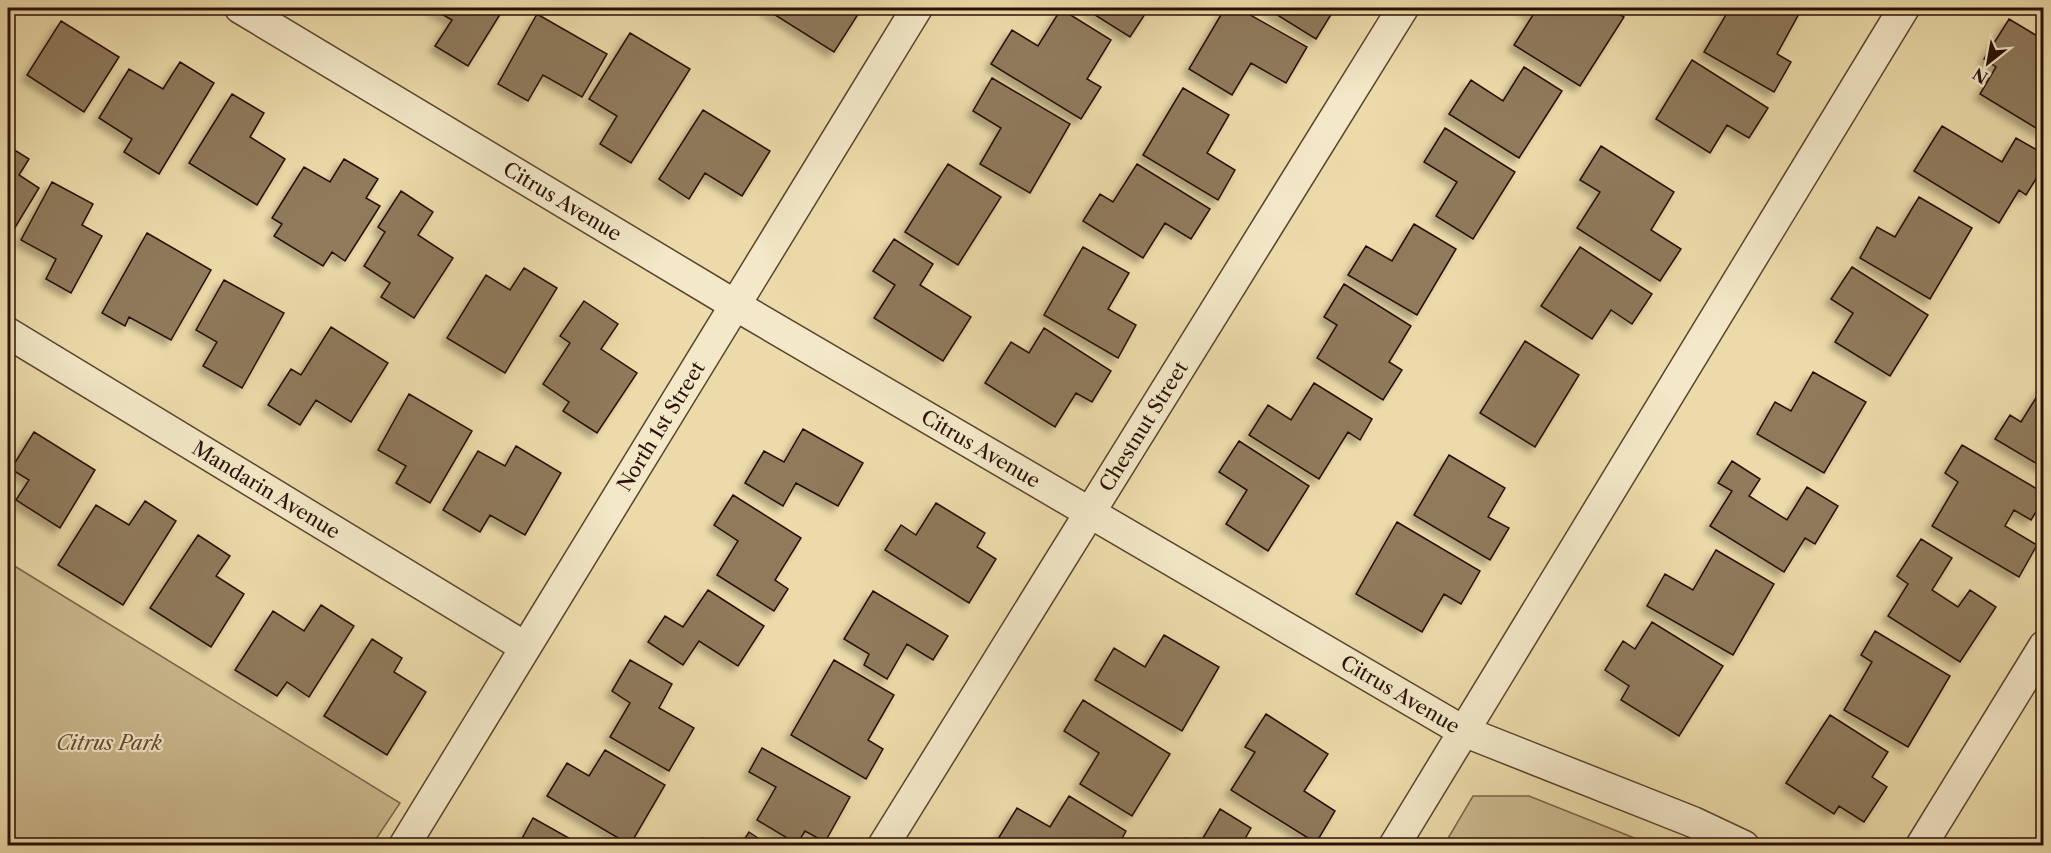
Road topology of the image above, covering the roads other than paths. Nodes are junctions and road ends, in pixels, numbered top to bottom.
1 (240, 8) edge
2 (917, 8) edge
3 (1403, 8) edge
4 (1904, 8) edge
5 (735, 305) junction
6 (8, 333) edge
7 (1088, 513) junction
8 (2043, 646) edge
9 (525, 647) junction
10 (1463, 731) junction
11 (404, 846) edge
12 (883, 846) edge
13 (1394, 846) edge
14 (1744, 846) edge
15 (1921, 846) edge

1 - 5 street, Citrus Avenue
2 - 5 street, North 1st Street
3 - 7 street, Chestnut Street
4 - 10 street
5 - 7 street, Citrus Avenue
5 - 9 street, North 1st Street
6 - 9 street, Mandarin Avenue
7 - 10 street, Citrus Avenue
7 - 12 street, Chestnut Street
8 - 15 street
9 - 11 street, North 1st Street
10 - 13 street
10 - 14 street, Citrus Avenue

